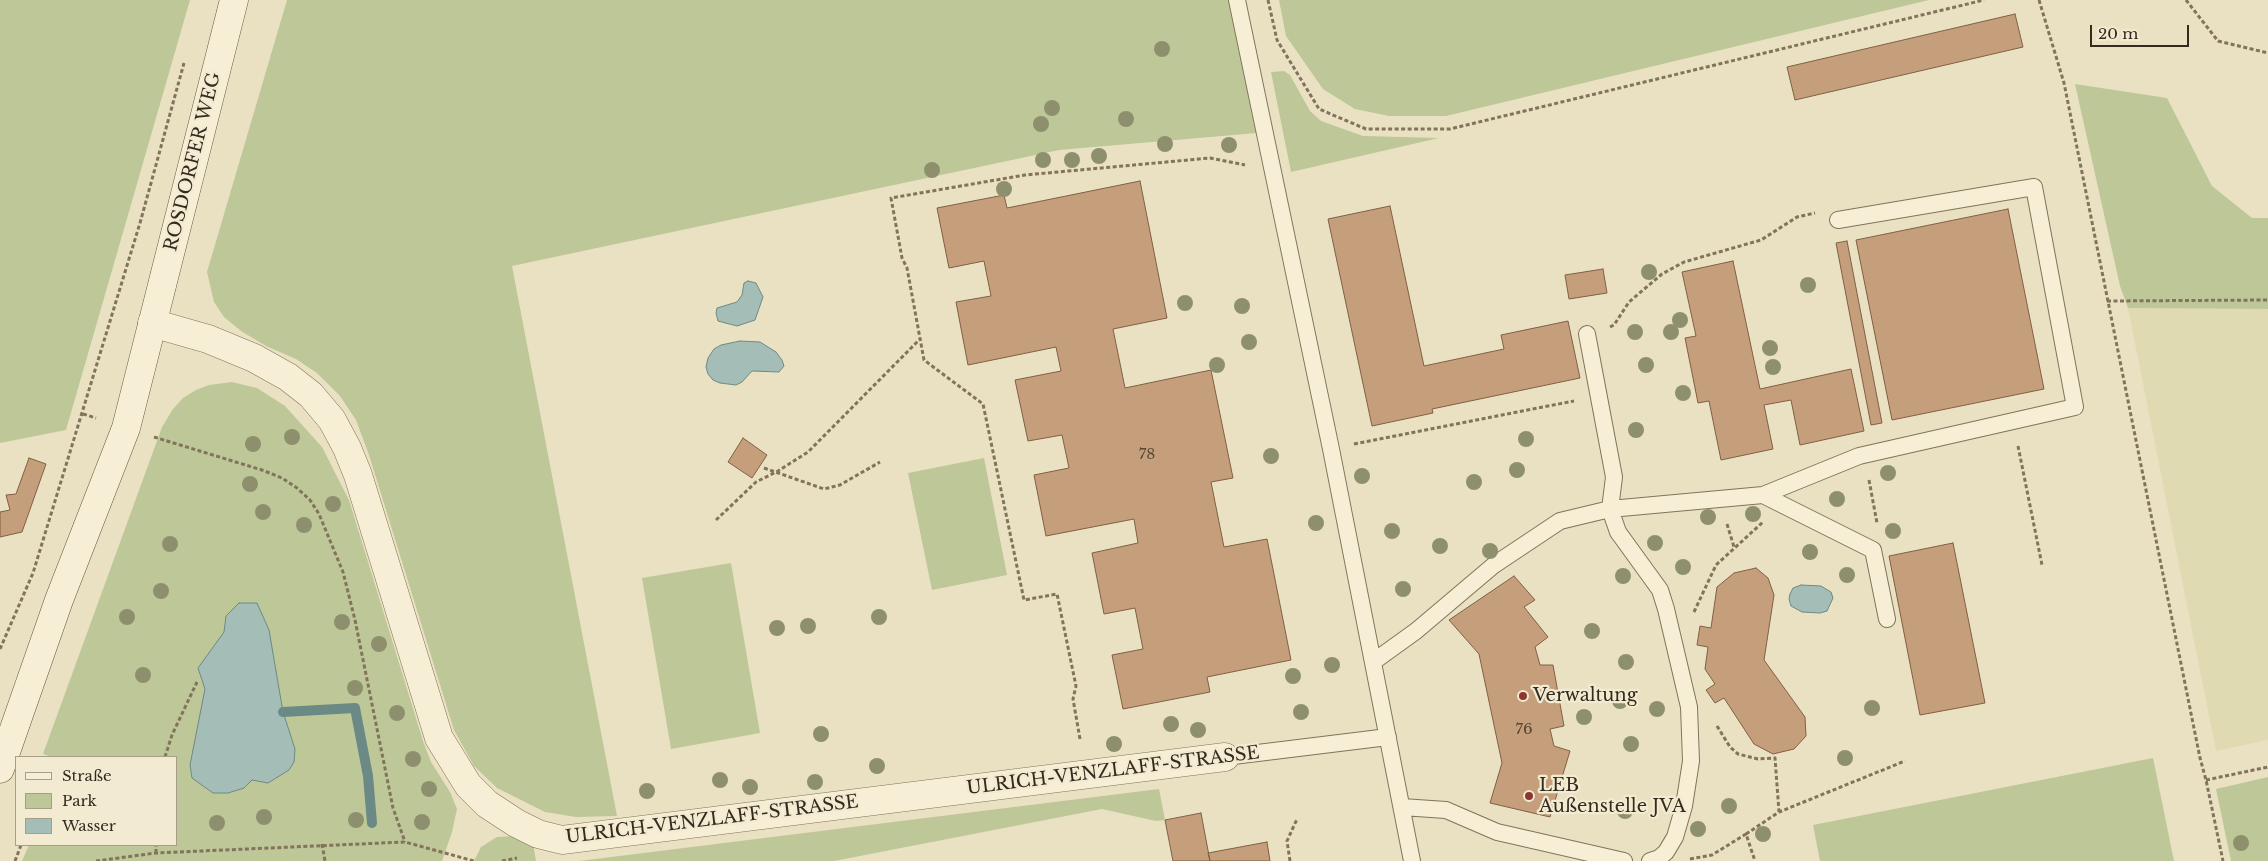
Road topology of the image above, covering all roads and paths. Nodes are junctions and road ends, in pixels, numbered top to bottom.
1 (234, 0) edge
2 (1237, 0) edge
3 (1268, 0) edge
4 (1984, 0) edge
5 (2039, 0) edge
6 (2186, 0) edge
7 (2268, 53) edge
8 (186, 56) dead end
9 (1272, 171) junction
10 (1838, 220) joint
11 (2268, 300) edge
12 (2108, 301) junction
13 (152, 324) junction
14 (1588, 334) joint
15 (920, 339) junction
16 (1599, 396) junction
17 (83, 414) junction
18 (2013, 421) junction
19 (118, 425) junction
20 (1331, 449) junction
21 (1864, 455) junction
22 (880, 462) dead end
23 (764, 468) dead end
24 (778, 471) junction
25 (1763, 495) junction
26 (1783, 505) junction
27 (1610, 509) junction
28 (716, 520) dead end
29 (1873, 550) junction
30 (2042, 565) dead end
31 (1887, 619) dead end
32 (1673, 637) junction
33 (0, 649) edge
34 (1373, 662) junction
35 (197, 682) dead end
36 (1716, 725) dead end
37 (1388, 737) junction
38 (1080, 739) dead end
39 (165, 756) edge
40 (1225, 757) joint
41 (1905, 761) dead end
42 (2268, 767) edge
43 (0, 769) edge
44 (2206, 780) junction
45 (1402, 807) junction
46 (1779, 812) junction
47 (1298, 819) dead end
48 (1746, 834) junction
49 (405, 842) junction
50 (322, 844) junction
51 (22, 846) edge
52 (156, 846) edge
53 (156, 853) junction
54 (15, 861) edge
55 (96, 861) edge
56 (324, 861) edge
57 (474, 861) edge
58 (1290, 861) edge
59 (1412, 861) edge
60 (1624, 861) edge
61 (1650, 861) edge
62 (1682, 861) edge
63 (1755, 861) edge
64 (2223, 861) edge

1 - 13 street, ROSDORFER WEG
2 - 9 lane
3 - 4 path
5 - 12 path
6 - 7 path
8 - 17 path
9 - 15 path
9 - 20 lane
10 - 14 path
10 - 18 lane
11 - 12 path
12 - 44 path
13 - 19 street, ROSDORFER WEG
13 - 40 street, ULRICH-VENZLAFF-STRASSE
14 - 16 lane
15 - 24 path
15 - 38 path
16 - 20 path
16 - 27 lane
17 - 19 path
17 - 33 path
18 - 21 lane
18 - 30 path
19 - 43 street, ROSDORFER WEG
19 - 49 path
20 - 34 lane
21 - 25 lane
21 - 29 path
22 - 24 path
23 - 24 path
24 - 28 path
25 - 26 lane
25 - 27 lane
26 - 29 lane
26 - 32 path
27 - 32 lane
27 - 34 lane
29 - 31 lane
32 - 61 lane
34 - 37 lane
35 - 39 path
36 - 46 path
37 - 40 lane, ULRICH-VENZLAFF-STRASSE
37 - 45 lane
41 - 46 path
42 - 44 path
44 - 64 path
45 - 59 lane
45 - 60 lane
46 - 48 path
47 - 58 path
48 - 62 path
48 - 63 path
49 - 50 path
49 - 57 path
50 - 53 path
50 - 56 path
51 - 54 path
52 - 53 path
53 - 55 path

